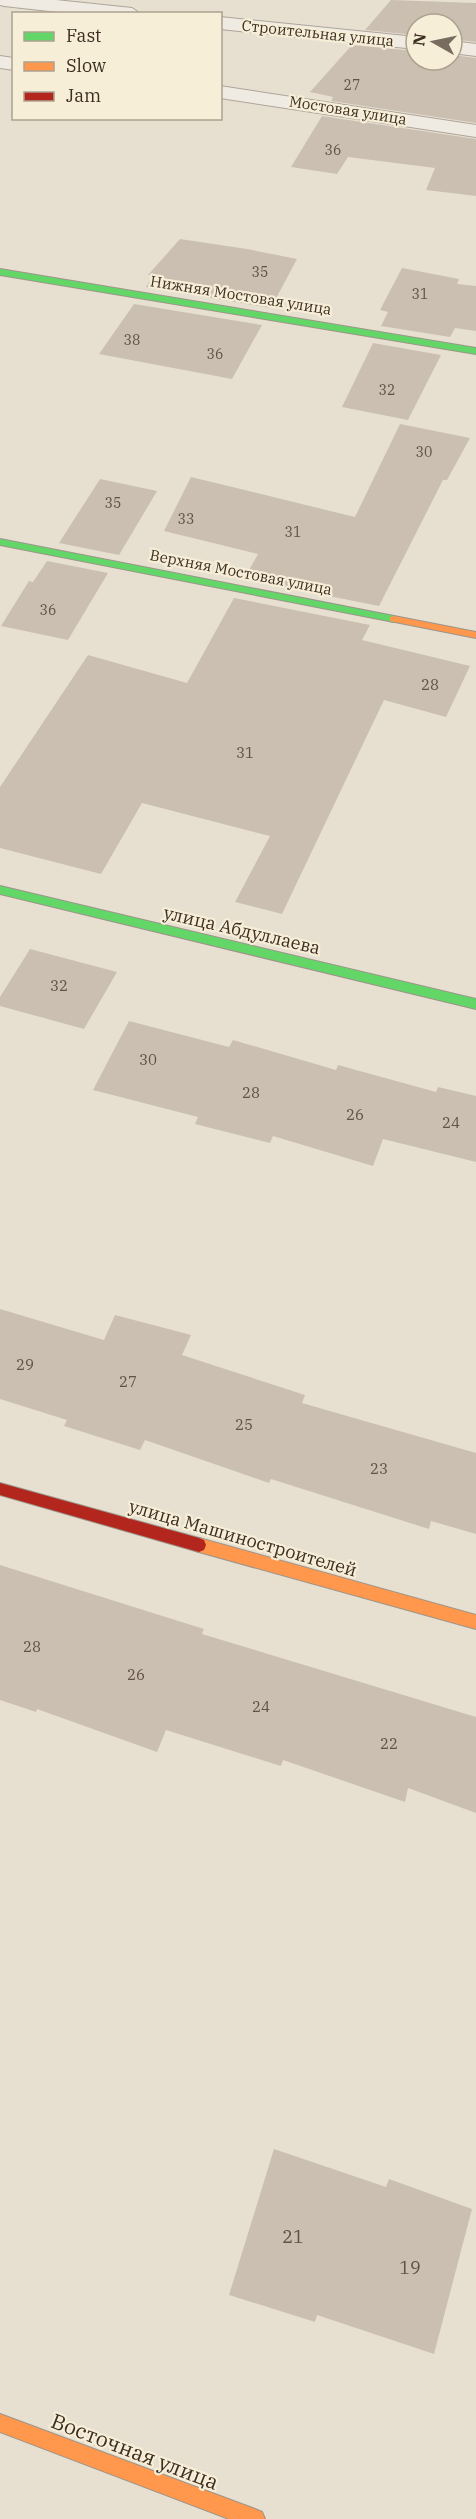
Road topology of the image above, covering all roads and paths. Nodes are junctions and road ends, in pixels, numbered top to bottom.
1 (3, 0) edge
2 (114, 12) edge
3 (222, 23) edge
4 (404, 42) edge
5 (222, 92) edge
6 (476, 131) edge
7 (0, 272) edge
8 (476, 351) edge
9 (0, 542) edge
10 (476, 635) edge
11 (0, 890) edge
12 (476, 1004) edge
13 (0, 1489) edge
14 (476, 1622) edge
15 (0, 2423) edge
16 (255, 2519) edge

1 - 2 street
3 - 4 street, Строительная улица
5 - 6 street, Мостовая улица
7 - 8 street, Нижняя Мостовая улица
9 - 10 street, Верхняя Мостовая улица
11 - 12 street, улица Абдуллаева
13 - 14 street, улица Машиностроителей
15 - 16 street, Восточная улица

